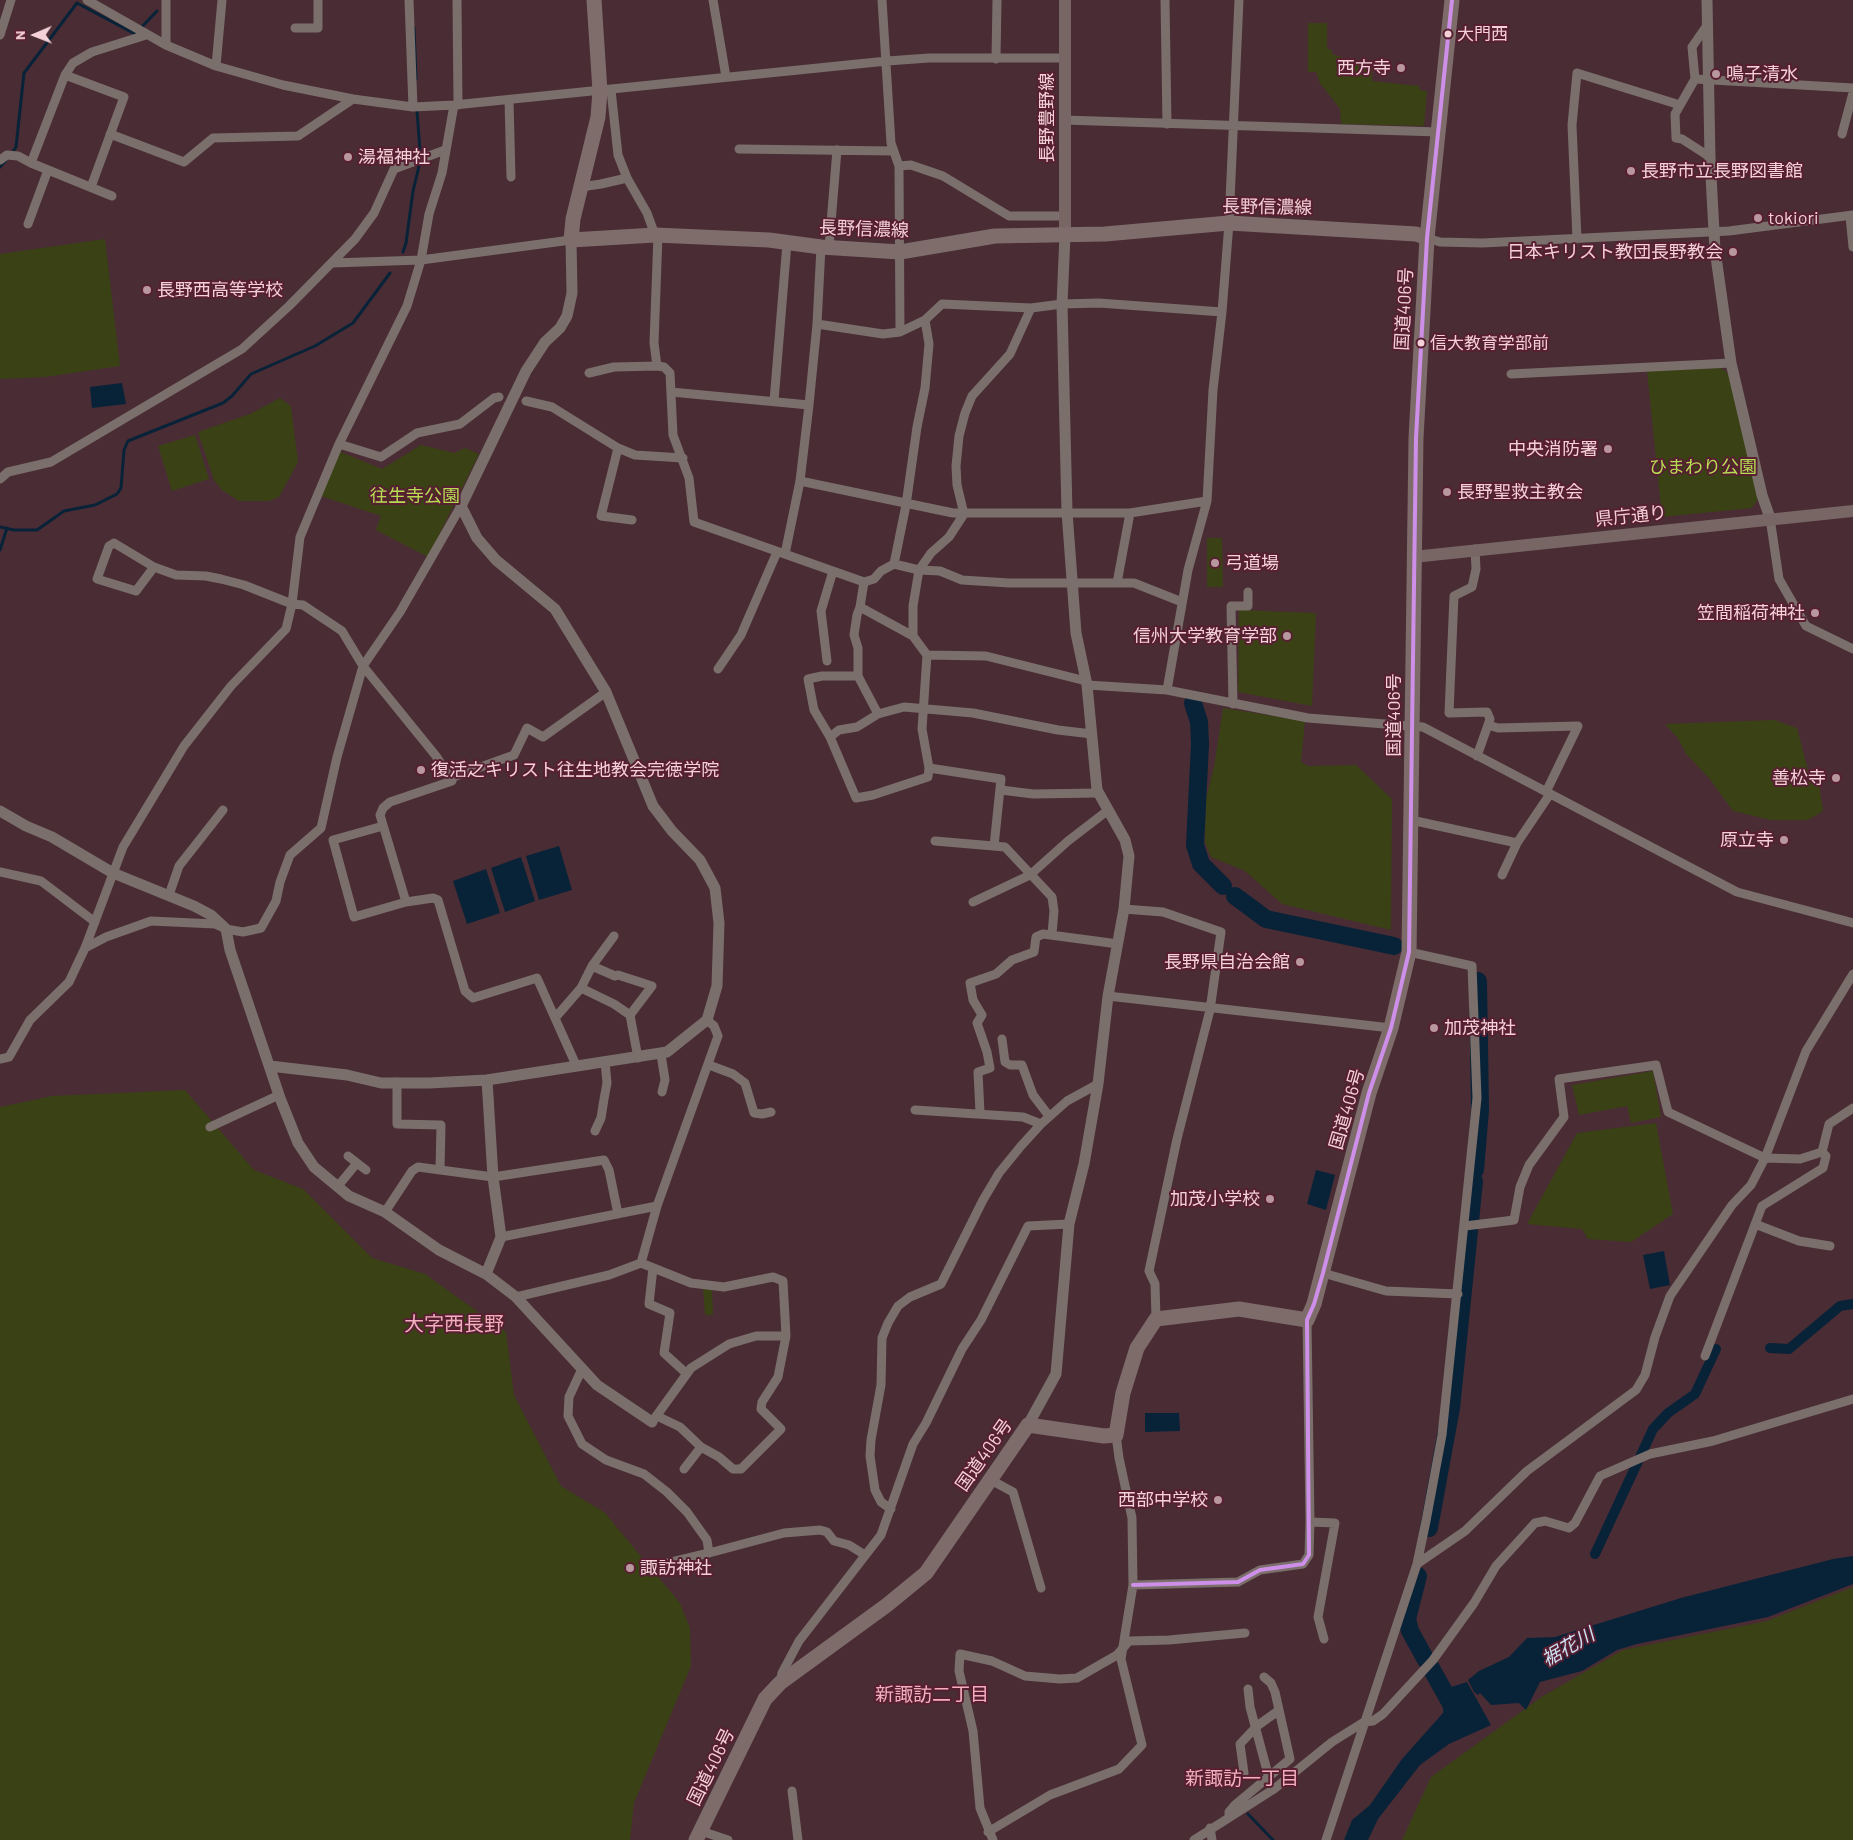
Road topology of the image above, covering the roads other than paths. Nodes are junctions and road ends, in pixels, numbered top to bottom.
1 (11, 0) edge
2 (87, 0) edge
3 (166, 0) edge
4 (222, 0) edge
5 (318, 0) edge
6 (409, 0) edge
7 (457, 0) edge
8 (594, 0) edge
9 (713, 0) edge
10 (882, 0) edge
11 (997, 0) edge
12 (1065, 0) edge
13 (1165, 0) edge
14 (1239, 0) edge
15 (1452, 0) edge
16 (1707, 0) edge
17 (1708, 24) junction
18 (295, 28) dead end
19 (146, 35) junction
20 (0, 36) edge
21 (166, 44) junction
22 (1064, 58) junction
23 (996, 59) junction
24 (887, 61) junction
25 (216, 66) junction
26 (65, 75) junction
27 (726, 76) junction
28 (1695, 78) junction
29 (1709, 79) junction
30 (1853, 88) edge
31 (605, 90) junction
32 (1853, 93) edge
33 (353, 99) junction
34 (509, 100) junction
35 (456, 105) junction
36 (1680, 105) junction
37 (413, 107) junction
38 (1064, 120) junction
39 (1167, 124) junction
40 (1234, 126) junction
41 (1438, 132) junction
42 (110, 134) junction
43 (1842, 134) dead end
44 (739, 149) dead end
45 (446, 150) junction
46 (837, 150) junction
47 (893, 151) junction
48 (1710, 157) junction
49 (0, 160) edge
50 (31, 163) junction
51 (899, 166) junction
52 (48, 170) junction
53 (511, 177) dead end
54 (627, 178) junction
55 (91, 187) junction
56 (581, 187) junction
57 (112, 196) dead end
58 (1065, 216) junction
59 (1852, 216) edge
60 (1229, 223) junction
61 (28, 224) dead end
62 (1714, 232) junction
63 (656, 235) junction
64 (1065, 235) junction
65 (1427, 238) junction
66 (1577, 239) junction
67 (571, 240) junction
68 (787, 243) junction
69 (825, 247) junction
70 (1853, 248) edge
71 (900, 252) junction
72 (422, 260) junction
73 (332, 263) junction
74 (1062, 304) junction
75 (1031, 308) junction
76 (1222, 312) junction
77 (925, 320) junction
78 (817, 324) junction
79 (900, 332) junction
80 (1731, 363) junction
81 (657, 366) junction
82 (589, 373) dead end
83 (1510, 374) dead end
84 (671, 392) junction
85 (500, 397) dead end
86 (526, 401) dead end
87 (774, 401) junction
88 (809, 405) junction
89 (339, 444) junction
90 (618, 448) junction
91 (683, 458) junction
92 (0, 479) edge
93 (800, 480) junction
94 (1207, 501) junction
95 (906, 505) junction
96 (461, 506) junction
97 (1853, 511) edge
98 (1067, 512) junction
99 (1130, 513) junction
100 (964, 514) junction
101 (1770, 518) junction
102 (632, 520) dead end
103 (1475, 549) junction
104 (781, 553) junction
105 (1413, 557) junction
106 (894, 564) junction
107 (154, 567) junction
108 (919, 570) junction
109 (833, 571) junction
110 (864, 582) junction
111 (1071, 582) junction
112 (1117, 583) junction
113 (1248, 592) dead end
114 (1182, 602) junction
115 (292, 604) junction
116 (860, 607) junction
117 (913, 636) junction
118 (1853, 649) edge
119 (927, 655) junction
120 (827, 660) dead end
121 (363, 666) junction
122 (718, 669) dead end
123 (858, 676) junction
124 (1087, 683) junction
125 (1167, 690) junction
126 (606, 692) junction
127 (1233, 704) junction
128 (923, 707) junction
129 (878, 714) junction
130 (1488, 725) junction
131 (1412, 728) junction
132 (1092, 734) junction
133 (830, 737) junction
134 (1477, 756) junction
135 (929, 768) junction
136 (452, 781) junction
137 (1001, 790) junction
138 (1098, 793) junction
139 (1548, 793) junction
140 (223, 810) dead end
141 (0, 811) edge
142 (1107, 811) junction
143 (1411, 820) junction
144 (383, 826) junction
145 (935, 841) dead end
146 (1517, 843) junction
147 (994, 846) junction
148 (0, 872) edge
149 (113, 873) junction
150 (1030, 874) junction
151 (1502, 875) dead end
152 (169, 895) junction
153 (406, 902) junction
154 (973, 902) dead end
155 (1124, 909) junction
156 (95, 922) junction
157 (1853, 923) edge
158 (226, 929) junction
159 (1052, 934) junction
160 (614, 936) dead end
161 (1118, 944) junction
162 (85, 948) junction
163 (1408, 952) junction
164 (592, 966) junction
165 (1853, 974) edge
166 (581, 988) junction
167 (1108, 996) junction
168 (1210, 1010) junction
169 (630, 1015) junction
170 (555, 1018) junction
171 (707, 1020) junction
172 (1391, 1028) junction
173 (1002, 1039) dead end
174 (661, 1054) junction
175 (638, 1058) junction
176 (0, 1059) edge
177 (605, 1062) junction
178 (576, 1065) junction
179 (709, 1065) junction
180 (270, 1066) junction
181 (488, 1080) junction
182 (397, 1082) junction
183 (1098, 1084) junction
184 (662, 1092) dead end
185 (279, 1095) junction
186 (1853, 1108) edge
187 (914, 1110) dead end
188 (771, 1112) dead end
189 (980, 1113) junction
190 (1049, 1116) junction
191 (1041, 1124) junction
192 (210, 1127) dead end
193 (595, 1131) dead end
194 (1822, 1152) junction
195 (348, 1156) dead end
196 (1765, 1158) junction
197 (357, 1163) junction
198 (366, 1170) dead end
199 (440, 1170) junction
200 (493, 1177) junction
201 (338, 1186) junction
202 (657, 1206) junction
203 (385, 1212) junction
204 (618, 1214) junction
205 (1069, 1224) junction
206 (1755, 1224) junction
207 (1465, 1226) junction
208 (501, 1237) junction
209 (1830, 1246) dead end
210 (641, 1263) junction
211 (653, 1268) junction
212 (1323, 1273) junction
213 (486, 1274) junction
214 (1458, 1294) junction
215 (516, 1297) junction
216 (1156, 1319) junction
217 (1307, 1320) junction
218 (786, 1336) junction
219 (1705, 1356) dead end
220 (582, 1369) junction
221 (687, 1374) junction
222 (1853, 1399) edge
223 (654, 1419) junction
224 (1028, 1424) junction
225 (1116, 1434) junction
226 (701, 1448) junction
227 (684, 1469) dead end
228 (989, 1479) junction
229 (891, 1509) junction
230 (1310, 1522) junction
231 (709, 1553) junction
232 (865, 1555) junction
233 (1417, 1564) junction
234 (659, 1565) dead end
235 (1133, 1585) junction
236 (1041, 1588) dead end
237 (1245, 1633) dead end
238 (1324, 1639) dead end
239 (1125, 1643) junction
240 (1264, 1678) dead end
241 (780, 1683) junction
242 (1248, 1688) dead end
243 (1278, 1711) junction
244 (1364, 1722) junction
245 (1257, 1726) junction
246 (1244, 1773) dead end
247 (1269, 1778) junction
248 (792, 1790) dead end
249 (1229, 1817) junction
250 (1210, 1828) junction
251 (698, 1835) edge
252 (991, 1836) edge
253 (1193, 1839) edge
254 (728, 1840) edge
255 (798, 1840) edge
256 (1212, 1840) edge
257 (1326, 1840) edge

1 - 20 street
2 - 19 street
3 - 21 street
4 - 25 street
5 - 18 street
6 - 37 street
7 - 35 street
8 - 31 main road
9 - 27 street
10 - 24 street
11 - 23 street
12 - 22 main road, 長野豊野線
13 - 39 street
14 - 40 street
15 - 41 highway, 国道406号
16 - 17 street
17 - 28 street
17 - 29 street
19 - 21 street
19 - 26 street
21 - 25 street
22 - 23 street
22 - 38 main road, 長野豊野線
23 - 24 street
24 - 27 street
24 - 47 street
25 - 33 street
26 - 42 street
26 - 50 street
27 - 31 street
28 - 29 street
28 - 36 street
29 - 30 street
29 - 48 street
31 - 34 street
31 - 54 street
31 - 56 main road
32 - 43 street
33 - 37 street
33 - 42 street
34 - 35 street
34 - 53 street
35 - 37 street
35 - 45 street
36 - 48 street
36 - 66 street
38 - 39 street
38 - 58 main road, 長野豊野線
39 - 40 street
40 - 41 street
40 - 60 street
41 - 65 highway, 国道406号
42 - 55 street
44 - 46 street
45 - 72 street
45 - 73 street
46 - 47 street
46 - 69 street
47 - 51 street
48 - 62 street
49 - 50 street
50 - 52 street
51 - 58 street
51 - 71 street
52 - 55 street
52 - 61 street
54 - 56 street
54 - 63 street
55 - 57 street
56 - 67 main road
58 - 64 main road, 長野豊野線
59 - 62 street
59 - 70 street
60 - 64 main road, 長野信濃線
60 - 65 main road, 長野信濃線
60 - 76 street
62 - 66 street
62 - 80 street
63 - 67 main road, 長野信濃線
63 - 68 main road, 長野信濃線
63 - 81 street
64 - 71 main road, 長野信濃線
64 - 74 street
65 - 66 street
65 - 105 highway, 国道406号
67 - 72 street
67 - 96 street
68 - 69 main road, 長野信濃線
68 - 87 street
69 - 71 main road, 長野信濃線
69 - 78 street
71 - 79 street
72 - 73 street
72 - 89 street
73 - 92 street
74 - 75 street
74 - 76 street
74 - 98 street
75 - 77 street
75 - 100 street
76 - 94 street
77 - 79 street
77 - 95 street
78 - 79 street
78 - 88 street
80 - 83 street
80 - 101 street
81 - 82 street
81 - 84 street
84 - 87 street
84 - 91 street
85 - 89 street
86 - 90 street
87 - 88 street
88 - 93 street
89 - 115 street
90 - 91 street
90 - 102 street
91 - 104 street
93 - 95 street
93 - 104 street
94 - 99 street
94 - 114 street
95 - 100 street
95 - 106 street
96 - 121 street
96 - 126 street
97 - 101 main road, 県庁通り
98 - 99 street
98 - 100 street
98 - 111 street
99 - 112 street
100 - 108 street
101 - 103 main road, 県庁通り
101 - 118 street
103 - 105 main road, 県庁通り
103 - 130 street
104 - 109 street
104 - 122 street
105 - 131 highway, 国道406号
106 - 108 street
106 - 110 street
107 - 107 street
107 - 115 street
108 - 111 street
108 - 117 street
109 - 110 street
109 - 120 street
110 - 116 street
111 - 112 street
111 - 124 street
112 - 114 street
113 - 127 street
114 - 125 street
115 - 121 street
115 - 149 street
116 - 117 street
116 - 123 street
117 - 119 street
119 - 124 street
119 - 128 street
121 - 136 street
121 - 158 street
123 - 129 street
123 - 133 street
124 - 125 street
124 - 132 street
125 - 127 street
126 - 136 street
126 - 171 street
127 - 131 street
128 - 129 street
128 - 132 street
128 - 135 street
129 - 133 street
130 - 134 street
130 - 139 street
131 - 134 street
131 - 143 highway, 国道406号
132 - 138 street
133 - 135 street
134 - 139 street
135 - 137 street
136 - 144 street
137 - 138 street
137 - 147 street
138 - 142 street
139 - 146 street
139 - 157 street
140 - 152 street
141 - 149 street
142 - 150 street
142 - 155 street
143 - 146 street
143 - 163 highway, 国道406号
144 - 153 street
144 - 153 street
145 - 147 street
146 - 151 street
147 - 150 street
148 - 156 street
149 - 152 street
149 - 156 street
150 - 154 street
150 - 159 street
152 - 158 street
153 - 170 street
155 - 161 street
155 - 168 street
156 - 162 street
158 - 162 street
158 - 180 street
159 - 161 street
159 - 189 street
160 - 164 street
161 - 167 street
162 - 176 street
163 - 172 highway, 国道406号
163 - 207 street
164 - 166 street
164 - 169 street
165 - 196 street
166 - 169 street
166 - 170 street
167 - 168 street
167 - 183 street
168 - 172 street
168 - 216 street
169 - 175 street
170 - 178 street
171 - 174 street
171 - 179 street
172 - 212 highway, 国道406号
173 - 190 street
174 - 175 street
174 - 184 street
175 - 177 street
177 - 178 street
177 - 193 street
178 - 181 street
179 - 188 street
179 - 202 street
180 - 182 street
180 - 185 street
181 - 182 street
181 - 200 street
182 - 199 street
183 - 190 street
183 - 205 street
185 - 192 street
185 - 201 street
186 - 194 street
187 - 189 street
189 - 191 street
190 - 191 street
191 - 229 street
194 - 196 street
194 - 206 street
195 - 197 street
196 - 207 street
196 - 233 street
197 - 198 street
197 - 201 street
199 - 200 street
199 - 203 street
200 - 204 street
200 - 208 street
201 - 203 street
202 - 204 street
202 - 210 street
203 - 213 street
204 - 208 street
205 - 224 street
205 - 229 street
206 - 209 street
206 - 219 street
207 - 214 street
208 - 213 street
210 - 211 street
210 - 215 street
211 - 218 street
211 - 221 street
212 - 214 street
212 - 217 highway, 国道406号
213 - 215 street
214 - 233 street
215 - 220 street
216 - 217 highway
216 - 225 highway
217 - 230 street
218 - 221 street
218 - 226 street
220 - 223 street
220 - 231 street
221 - 223 street
222 - 244 street
223 - 226 street
224 - 225 highway, 国道406号
224 - 228 highway, 国道406号
225 - 235 street
226 - 227 street
228 - 236 street
228 - 241 highway, 国道406号
229 - 232 street
230 - 235 street
230 - 238 street
231 - 232 street
231 - 234 street
232 - 241 street
233 - 244 street
235 - 239 street
237 - 239 street
239 - 252 street
239 - 252 street
240 - 243 street
241 - 251 highway, 国道406号
242 - 245 street
243 - 245 street
243 - 247 street
244 - 249 street
244 - 257 street
245 - 246 street
245 - 247 street
247 - 249 street
248 - 255 street
249 - 250 street
250 - 253 street
250 - 256 street
251 - 254 street

